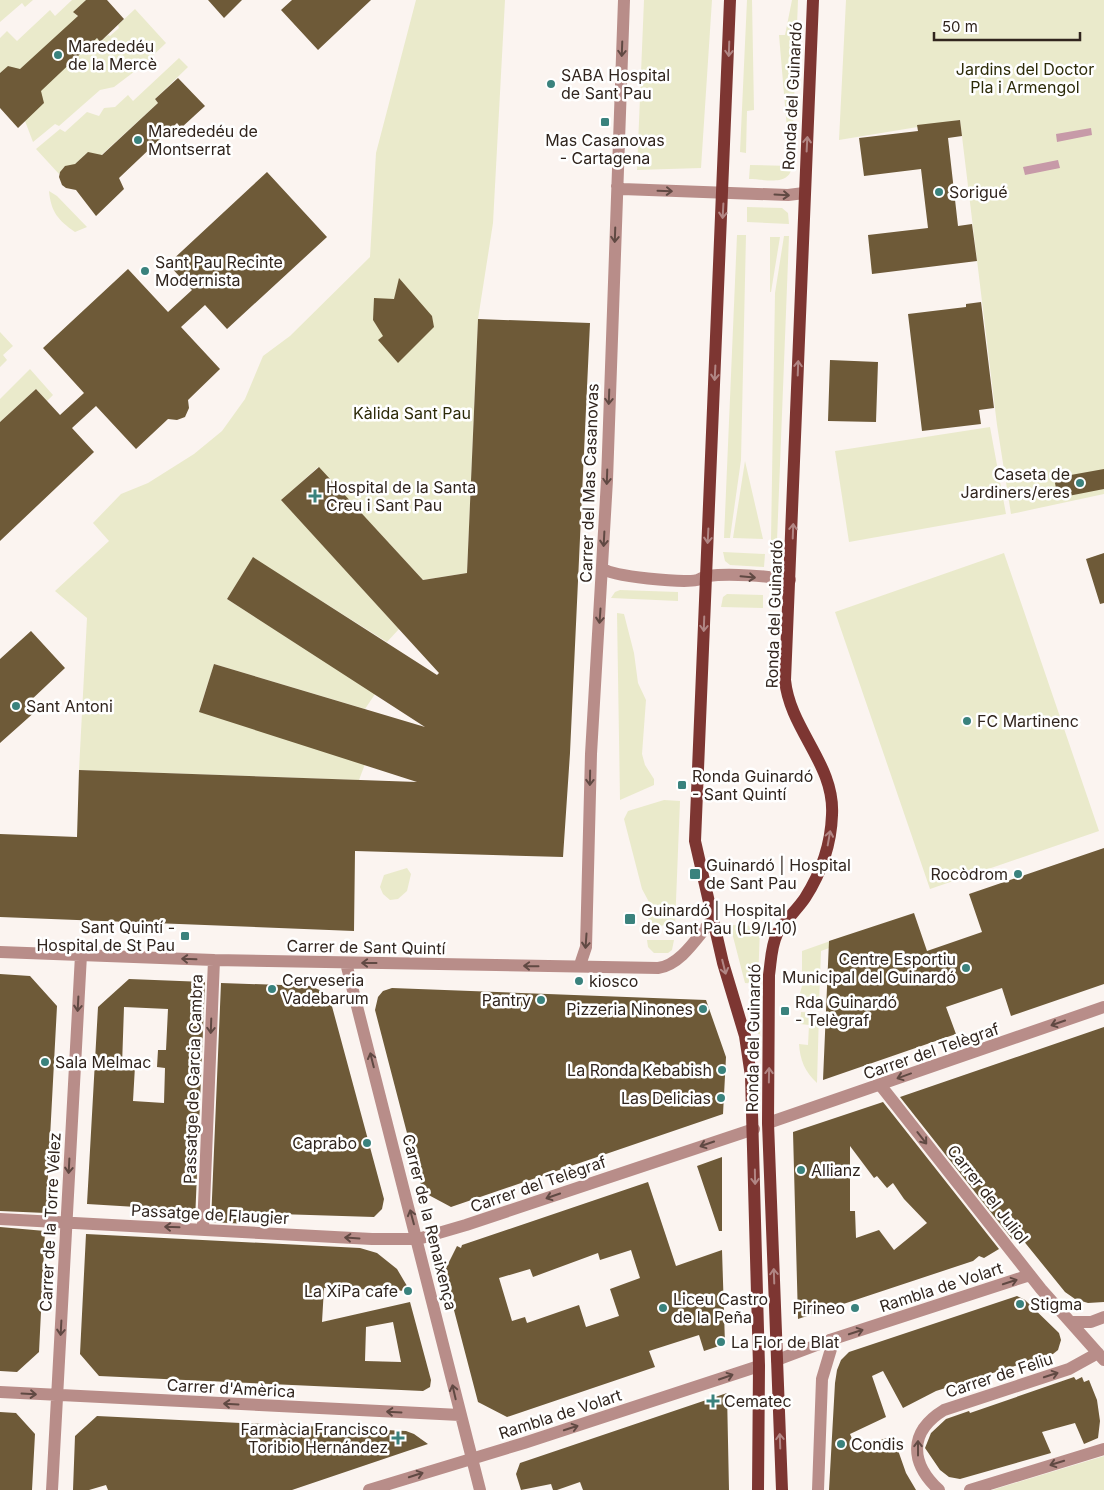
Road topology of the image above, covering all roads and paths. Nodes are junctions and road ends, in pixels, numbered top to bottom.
1 (624, 0) edge
2 (730, 0) edge
3 (813, 0) edge
4 (617, 186) junction
5 (724, 192) junction
6 (804, 193) junction
7 (602, 568) junction
8 (706, 576) junction
9 (790, 580) junction
10 (712, 920) junction
11 (0, 952) edge
12 (80, 955) junction
13 (214, 960) junction
14 (346, 963) junction
15 (580, 965) junction
16 (1104, 1007) edge
17 (881, 1086) junction
18 (768, 1123) junction
19 (754, 1129) junction
20 (0, 1220) edge
21 (66, 1223) junction
22 (203, 1229) junction
23 (418, 1239) junction
24 (1030, 1275) junction
25 (1104, 1317) edge
26 (1071, 1322) junction
27 (830, 1340) junction
28 (1101, 1356) edge
29 (777, 1360) junction
30 (759, 1366) junction
31 (0, 1392) edge
32 (58, 1395) junction
33 (460, 1415) junction
34 (1104, 1449) edge
35 (471, 1458) junction
36 (52, 1490) edge
37 (369, 1490) edge
38 (480, 1490) edge
39 (758, 1490) edge
40 (782, 1490) edge
41 (818, 1490) edge
42 (939, 1490) edge
43 (970, 1490) edge

1 -> 4 street, Carrer del Mas Casanovas
2 -> 5 main road, Ronda del Guinardó
6 -> 3 main road, Ronda del Guinardó
4 -> 5 street
4 -> 7 street, Carrer del Mas Casanovas
5 -> 6 street, Ronda del Guinardó
5 -> 8 main road, Ronda del Guinardó
9 -> 6 main road, Ronda del Guinardó
7 - 8 street
7 -> 15 street, Carrer del Mas Casanovas
8 -> 9 street
8 -> 10 main road, Ronda del Guinardó
18 -> 9 main road, Ronda del Guinardó
10 - 15 street, Carrer de Sant Quintí
10 -> 19 main road, Ronda del Guinardó
11 - 12 street, Carrer de Sant Quintí
13 -> 12 street, Carrer de Sant Quintí
12 -> 21 street, Carrer de la Torre Vélez
13 - 14 street, Carrer de Sant Quintí
13 -> 22 street, Passatge de Garcia Cambra
15 -> 14 street, Carrer de Sant Quintí
23 -> 14 street, Carrer de la Renaixença
16 -> 17 street, Carrer del Telègraf
17 - 18 street, Carrer del Telègraf
17 -> 24 street, Carrer del Juliol
18 - 19 main road
29 -> 18 main road, Ronda del Guinardó
19 -> 23 street, Carrer del Telègraf
19 -> 30 main road, Ronda del Guinardó
20 - 21 street, Passatge de Flaugier
22 -> 21 street, Passatge de Flaugier
21 -> 32 street, Carrer de la Torre Vélez
23 -> 22 street, Passatge de Flaugier
33 -> 23 street, Carrer de la Renaixença
24 - 26 street, Carrer del Juliol
27 -> 24 street, Rambla de Volart
25 - 26 street
26 - 28 street, Carrer del Juliol
27 - 29 street, Rambla de Volart
27 - 41 street
42 -> 28 street, Carrer de Feliu
29 - 30 main road
40 -> 29 main road, Ronda del Guinardó
35 -> 30 street, Rambla de Volart
30 - 39 main road, Ronda del Guinardó
31 -> 32 street, Carrer d'Amèrica
33 -> 32 street, Carrer d'Amèrica
32 - 36 street, Carrer de la Torre Vélez
33 - 35 street, Carrer de la Renaixença
34 -> 43 street
37 -> 35 street, Rambla de Volart
35 - 38 street, Carrer de la Renaixença

